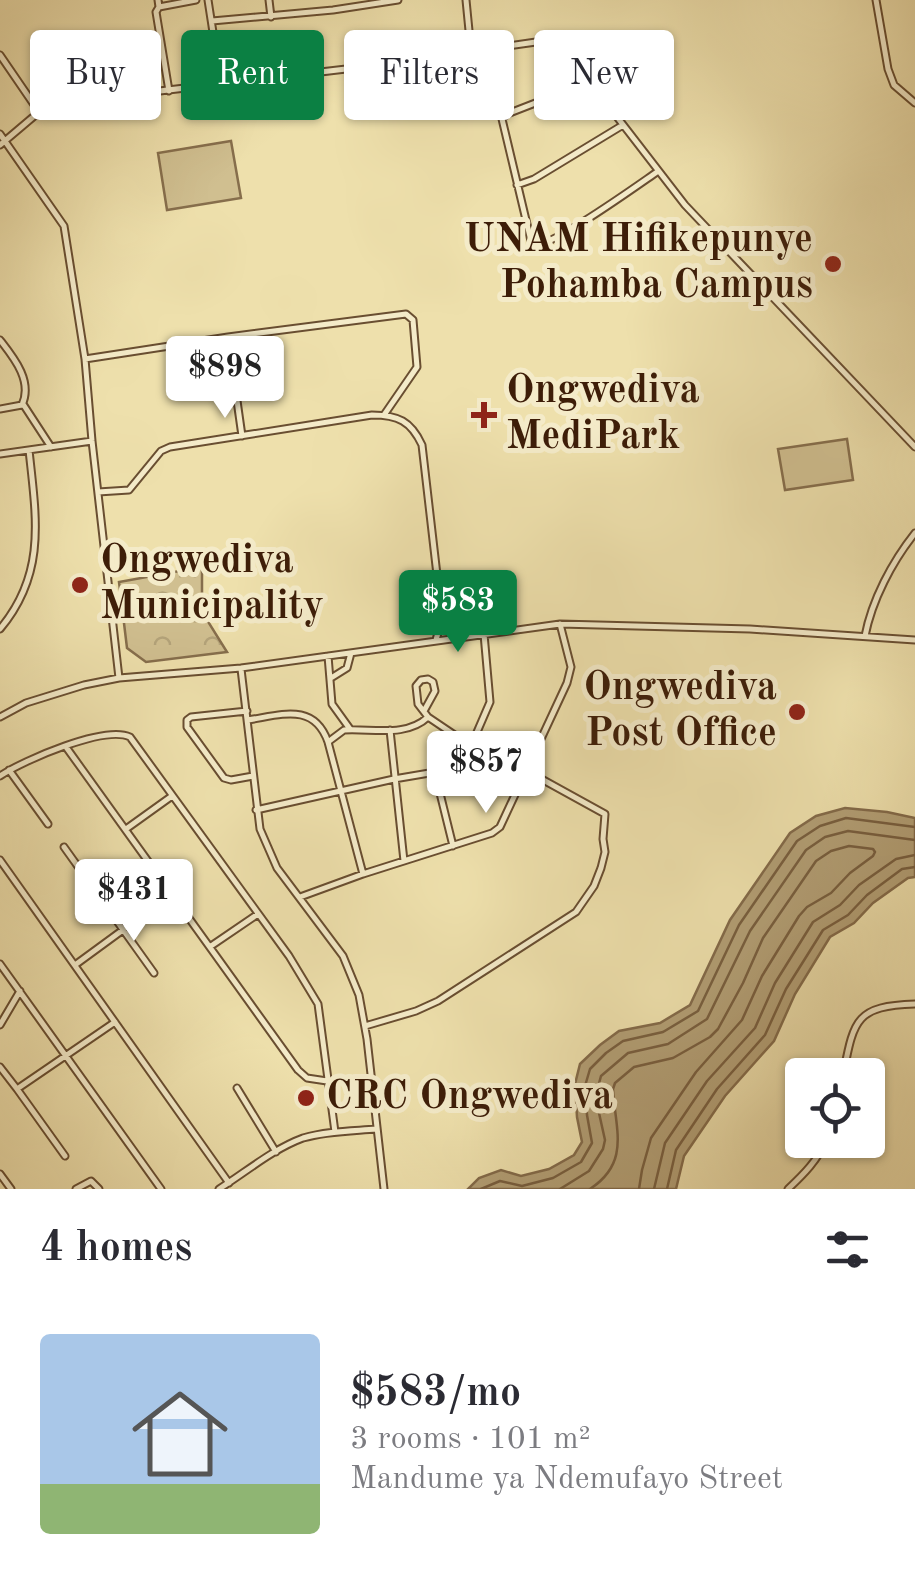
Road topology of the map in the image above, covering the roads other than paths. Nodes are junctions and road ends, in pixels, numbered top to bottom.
1 (196, 0) edge
2 (208, 0) edge
3 (269, 0) edge
4 (395, 0) edge
5 (466, 0) edge
6 (876, 0) edge
7 (159, 4) edge
8 (271, 17) junction
9 (212, 20) junction
10 (213, 30) edge
11 (469, 30) edge
12 (0, 55) edge
13 (181, 89) edge
14 (170, 91) junction
15 (161, 92) edge
16 (30, 99) edge
17 (534, 103) edge
18 (915, 103) edge
19 (30, 120) edge
20 (618, 120) edge
21 (623, 126) junction
22 (0, 134) edge
23 (2, 143) edge
24 (658, 171) junction
25 (517, 185) junction
26 (228, 337) junction
27 (0, 340) edge
28 (85, 360) junction
29 (23, 403) junction
30 (0, 408) edge
31 (384, 415) junction
32 (242, 436) junction
33 (92, 442) junction
34 (52, 447) junction
35 (915, 447) edge
36 (29, 450) junction
37 (0, 454) edge
38 (98, 492) junction
39 (915, 534) edge
40 (442, 618) junction
41 (560, 624) junction
42 (0, 628) edge
43 (484, 634) junction
44 (865, 636) junction
45 (458, 637) junction
46 (436, 640) junction
47 (915, 640) edge
48 (351, 653) junction
49 (328, 656) junction
50 (241, 668) junction
51 (119, 678) junction
52 (331, 678) junction
53 (247, 712) junction
54 (426, 714) junction
55 (0, 717) edge
56 (248, 720) junction
57 (350, 729) junction
58 (390, 730) junction
59 (477, 735) junction
60 (328, 742) junction
61 (66, 746) junction
62 (471, 746) junction
63 (9, 770) junction
64 (526, 771) junction
65 (435, 774) junction
66 (0, 776) edge
67 (253, 776) junction
68 (394, 779) junction
69 (340, 792) junction
70 (172, 795) junction
71 (256, 810) junction
72 (48, 824) dead end
73 (126, 830) junction
74 (452, 846) junction
75 (64, 847) dead end
76 (0, 860) edge
77 (404, 861) junction
78 (362, 874) junction
79 (172, 894) junction
80 (300, 897) junction
81 (258, 914) junction
82 (123, 930) junction
83 (210, 946) junction
84 (0, 964) edge
85 (75, 965) junction
86 (154, 973) dead end
87 (20, 991) junction
88 (915, 1004) edge
89 (115, 1022) junction
90 (0, 1026) edge
91 (365, 1026) junction
92 (66, 1056) junction
93 (846, 1058) edge
94 (0, 1066) edge
95 (327, 1081) junction
96 (237, 1088) dead end
97 (17, 1089) junction
98 (377, 1129) junction
99 (335, 1132) junction
100 (276, 1152) junction
101 (66, 1156) dead end
102 (816, 1158) edge
103 (0, 1174) edge
104 (229, 1183) junction
105 (11, 1189) edge
106 (76, 1189) edge
107 (99, 1189) edge
108 (160, 1189) edge
109 (219, 1189) edge
110 (384, 1189) edge
111 (788, 1189) edge

1 - 7 street
2 - 9 street
3 - 8 street
4 - 8 street
5 - 11 street
6 - 18 street
7 - 14 street
8 - 9 street
9 - 10 street
12 - 16 street
13 - 14 street
14 - 15 street
17 - 25 street
19 - 23 street
20 - 21 street
21 - 24 street
21 - 25 street
22 - 23 street
23 - 28 street
24 - 25 street
24 - 35 street
26 - 28 street
26 - 31 street
26 - 32 street
27 - 29 street
28 - 33 street
29 - 30 street
29 - 34 street
31 - 32 street
31 - 40 street
32 - 38 street
33 - 34 street
33 - 38 street
34 - 36 street
36 - 37 street
36 - 42 street
38 - 51 street
39 - 44 street
40 - 45 street
40 - 46 street
41 - 43 street
41 - 44 street
41 - 64 street
43 - 45 street
43 - 59 street
44 - 47 street
45 - 46 street
46 - 48 street
48 - 49 street
48 - 52 street
49 - 50 street
49 - 52 street
50 - 51 street
50 - 53 street
51 - 55 street
52 - 57 street
53 - 56 street
53 - 67 street
54 - 54 street
54 - 58 street
54 - 62 street
56 - 60 street
56 - 67 street
57 - 58 street
57 - 60 street
58 - 68 street
59 - 62 street
59 - 64 street
60 - 69 street
61 - 63 street
61 - 70 street
61 - 73 street
62 - 65 street
63 - 66 street
63 - 72 street
64 - 74 street
64 - 91 street
65 - 68 street
65 - 74 street
67 - 71 street
68 - 69 street
68 - 77 street
69 - 71 street
69 - 78 street
70 - 73 street
70 - 81 street
71 - 80 street
73 - 79 street
74 - 77 street
75 - 82 street
76 - 85 street
77 - 78 street
78 - 80 street
79 - 82 street
79 - 83 street
80 - 91 street
81 - 83 street
81 - 95 street
82 - 85 street
82 - 86 street
83 - 95 street
84 - 87 street
85 - 89 street
87 - 90 street
87 - 92 street
88 - 93 street
89 - 92 street
89 - 104 street
91 - 98 street
92 - 97 street
92 - 108 street
94 - 97 street
95 - 99 street
96 - 100 street
97 - 101 street
98 - 99 street
98 - 110 street
99 - 100 street
100 - 104 street
102 - 111 street
103 - 105 street
104 - 109 street
106 - 107 street

